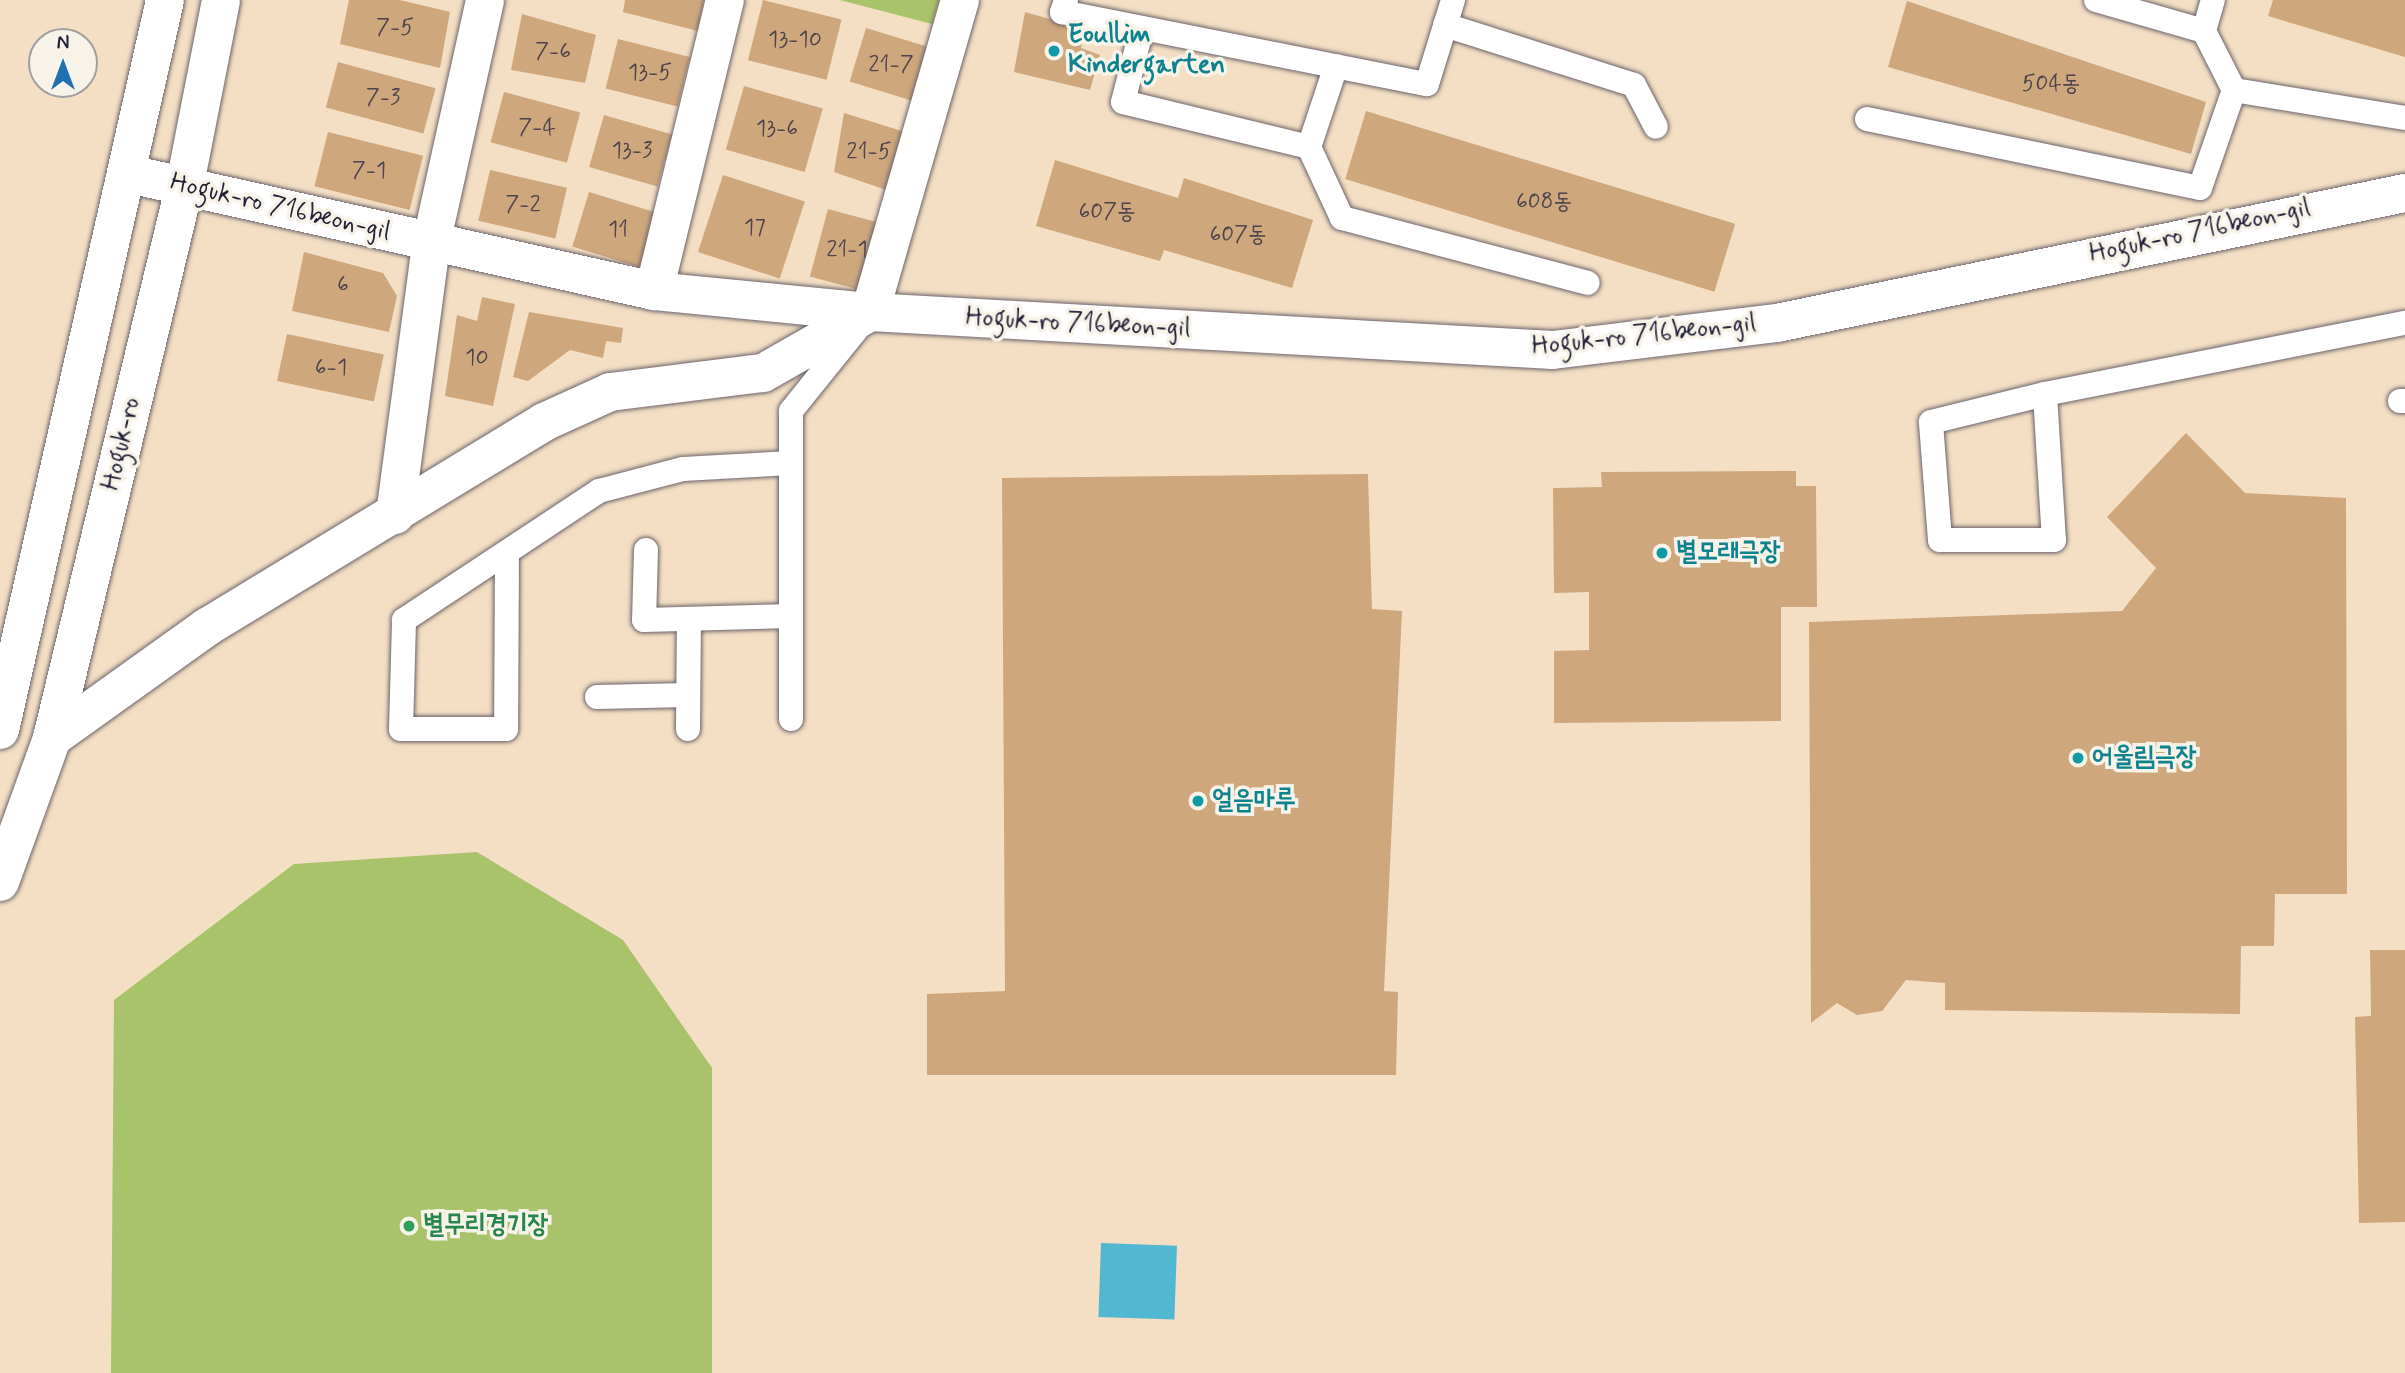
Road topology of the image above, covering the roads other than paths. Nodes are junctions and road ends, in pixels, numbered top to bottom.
1 (165, 0) edge
2 (221, 0) edge
3 (485, 0) edge
4 (725, 0) edge
5 (960, 0) edge
6 (1066, 0) edge
7 (1452, 0) edge
8 (2096, 0) edge
9 (2213, 0) edge
10 (1445, 25) junction
11 (1142, 28) junction
12 (2204, 31) junction
13 (1336, 66) junction
14 (2234, 90) junction
15 (2405, 118) edge
16 (1867, 119) dead end
17 (1656, 127) dead end
18 (1309, 147) junction
19 (129, 174) junction
20 (185, 184) junction
21 (2405, 193) edge
22 (431, 244) junction
23 (1588, 283) dead end
24 (654, 291) junction
25 (870, 313) junction
26 (2405, 323) edge
27 (2045, 394) junction
28 (791, 463) junction
29 (396, 515) junction
30 (646, 550) dead end
31 (507, 554) junction
32 (791, 616) junction
33 (690, 619) junction
34 (688, 695) junction
35 (597, 697) dead end
36 (792, 719) dead end
37 (688, 729) dead end
38 (0, 730) edge
39 (52, 738) junction
40 (0, 882) edge

1 - 19 street, Hoguk-ro
2 - 20 street, Hoguk-ro
3 - 22 street
4 - 24 street
5 - 25 street
6 - 11 lane
7 - 10 lane
8 - 12 lane
9 - 12 lane
10 - 13 lane
10 - 17 lane
11 - 13 lane
11 - 18 lane
12 - 14 lane
13 - 18 lane
14 - 15 lane
14 - 16 lane
18 - 23 lane
19 - 20 street, Hoguk-ro 716beon-gil
19 - 38 street, Hoguk-ro
20 - 22 street, Hoguk-ro 716beon-gil
20 - 39 street, Hoguk-ro
21 - 25 street, Hoguk-ro 716beon-gil
22 - 24 street, Hoguk-ro 716beon-gil
22 - 29 street
24 - 25 street, Hoguk-ro 716beon-gil
25 - 28 lane
25 - 29 street
26 - 27 lane
27 - 27 lane
28 - 31 lane
28 - 32 lane
29 - 39 street
30 - 33 lane
31 - 31 lane
32 - 33 lane
32 - 36 lane
33 - 34 lane
34 - 35 lane
34 - 37 lane
39 - 40 street, Hoguk-ro

